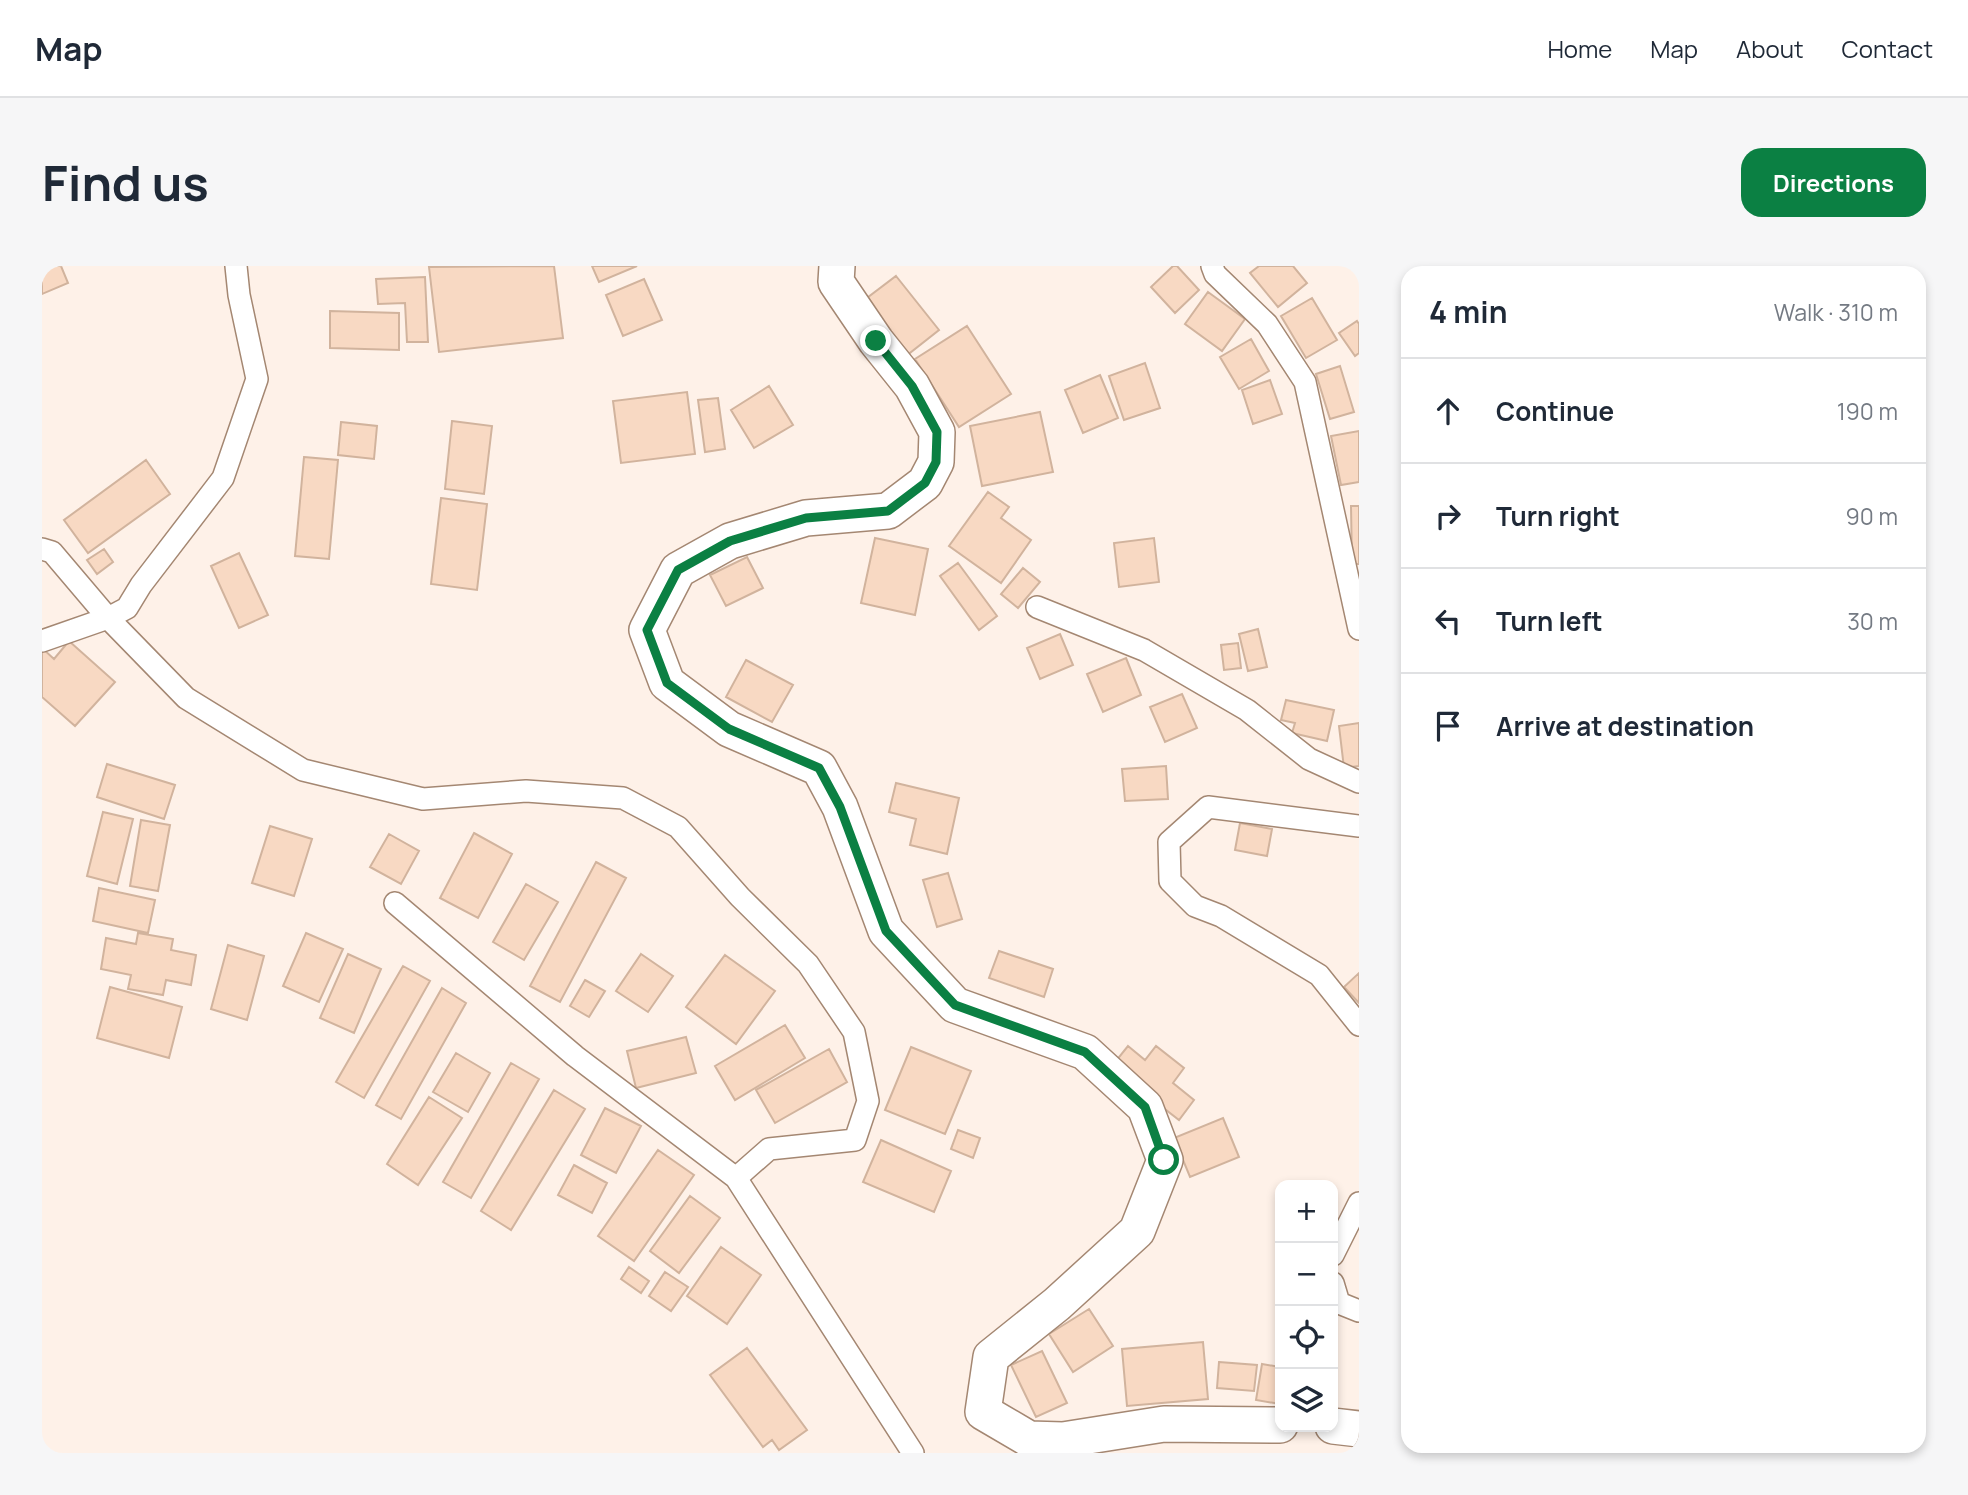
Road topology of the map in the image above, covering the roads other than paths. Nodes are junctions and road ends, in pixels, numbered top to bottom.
1 (236, 266) edge
2 (836, 266) edge
3 (1212, 266) edge
4 (42, 549) edge
5 (1037, 607) dead end
6 (108, 618) junction
7 (1359, 629) edge
8 (42, 641) edge
9 (1359, 782) edge
10 (1359, 826) edge
11 (395, 903) dead end
12 (1359, 1025) edge
13 (736, 1178) junction
14 (1359, 1203) edge
15 (1338, 1245) edge
16 (1338, 1300) edge
17 (1359, 1311) edge
18 (1275, 1425) edge
19 (1338, 1427) edge
20 (1359, 1429) edge
21 (913, 1453) edge

1 - 6 street
2 - 18 main road
3 - 7 street
4 - 6 street
5 - 9 street
6 - 8 street
6 - 13 street
10 - 12 street
11 - 13 street
13 - 21 street
14 - 15 street
16 - 17 street
19 - 20 main road

